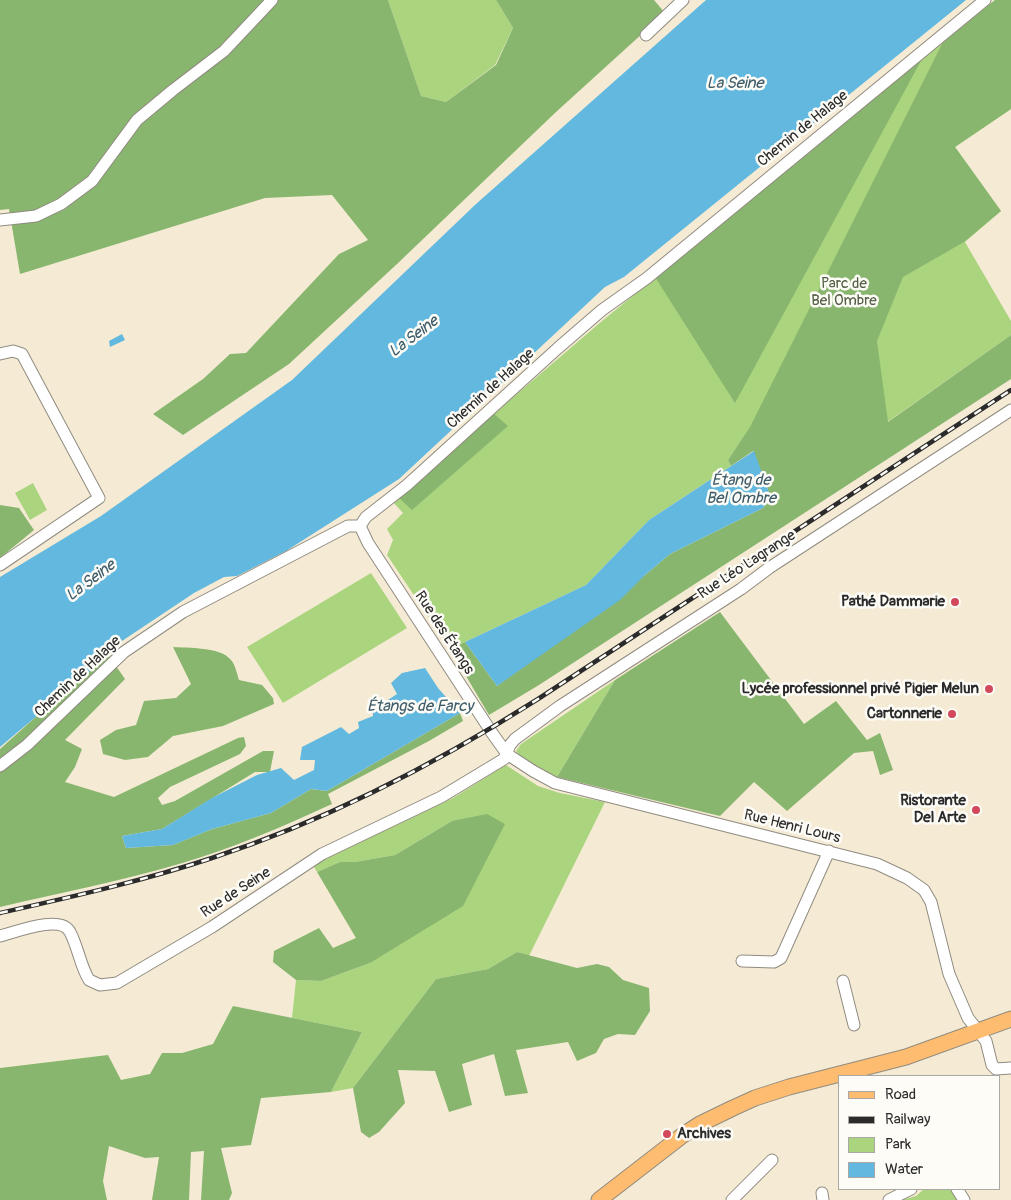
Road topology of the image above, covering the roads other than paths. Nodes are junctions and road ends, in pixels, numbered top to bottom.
1 (272, 0) edge
2 (683, 0) edge
3 (985, 0) edge
4 (646, 35) dead end
5 (0, 220) edge
6 (0, 354) edge
7 (1011, 410) edge
8 (360, 526) junction
9 (0, 566) edge
10 (507, 754) junction
11 (0, 766) edge
12 (829, 851) junction
13 (0, 936) edge
14 (742, 961) dead end
15 (843, 980) dead end
16 (1011, 1019) edge
17 (854, 1025) dead end
18 (979, 1030) junction
19 (1011, 1068) edge
20 (995, 1072) edge
21 (838, 1075) edge
22 (839, 1075) edge
23 (772, 1160) dead end
24 (909, 1190) edge
25 (604, 1199) edge
26 (732, 1200) edge
27 (889, 1200) edge

1 - 5 street
2 - 4 street
3 - 8 street, Chemin de Halage
6 - 9 street
7 - 10 street, Rue Léo Lagrange
8 - 10 street, Rue des Étangs
8 - 11 street, Chemin de Halage
10 - 12 street, Rue Henri Lours
10 - 13 street, Rue de Seine
12 - 14 street
12 - 18 street, Rue Henri Lours
15 - 17 street
16 - 18 main road
18 - 20 street, Rue Henri Lours
18 - 22 main road
19 - 20 street
21 - 25 main road
23 - 26 street
24 - 27 street

